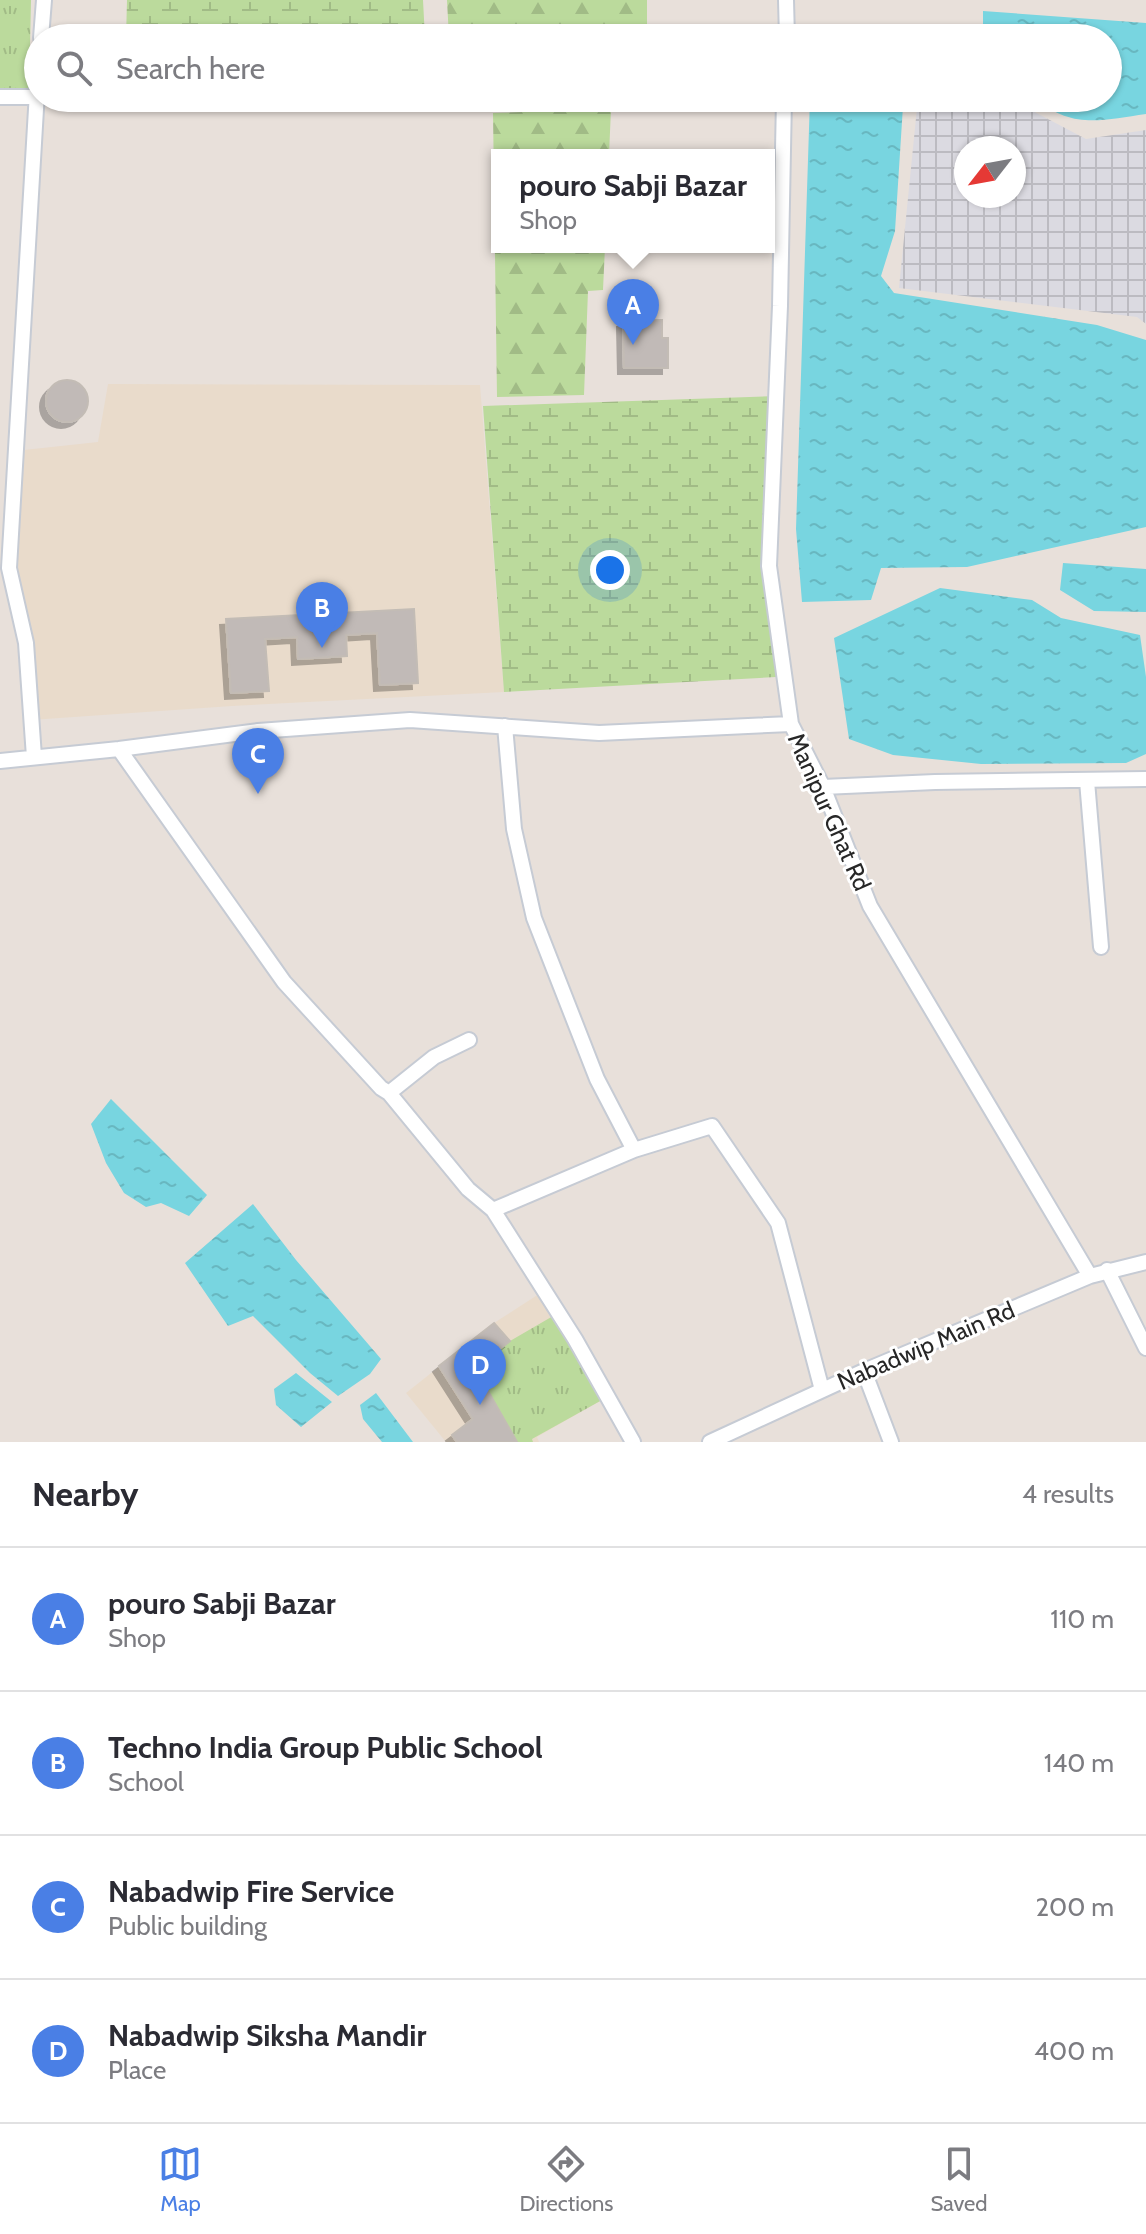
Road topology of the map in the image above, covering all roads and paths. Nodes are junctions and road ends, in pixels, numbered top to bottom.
1 (44, 0) edge
2 (786, 0) edge
3 (42, 24) edge
4 (787, 24) edge
5 (0, 97) edge
6 (24, 97) edge
7 (36, 112) edge
8 (784, 112) edge
9 (791, 724) junction
10 (505, 726) junction
11 (119, 749) junction
12 (34, 757) junction
13 (0, 761) edge
14 (1146, 779) edge
15 (1087, 781) junction
16 (823, 787) junction
17 (1101, 947) dead end
18 (469, 1040) dead end
19 (389, 1093) junction
20 (634, 1150) junction
21 (493, 1210) junction
22 (1146, 1262) edge
23 (1107, 1270) junction
24 (1090, 1276) junction
25 (1146, 1348) edge
26 (864, 1371) junction
27 (822, 1390) junction
28 (633, 1442) edge
29 (710, 1442) edge
30 (891, 1442) edge

1 - 3 street
2 - 4 street
5 - 6 street
7 - 12 street
8 - 9 street, Manipur Ghat Rd
9 - 10 street
9 - 16 street, Manipur Ghat Rd
10 - 11 street
10 - 20 street
11 - 12 street
11 - 19 street
12 - 13 street
14 - 15 street
15 - 16 street
15 - 17 street
16 - 24 street, Manipur Ghat Rd
18 - 19 street
19 - 21 street
20 - 21 street
20 - 27 street
21 - 28 street
22 - 23 street, Nabadwip Main Rd
23 - 24 street, Nabadwip Main Rd
23 - 25 street
24 - 26 street, Nabadwip Main Rd
26 - 27 street, Nabadwip Main Rd
26 - 30 street
27 - 29 street, Nabadwip Main Rd

